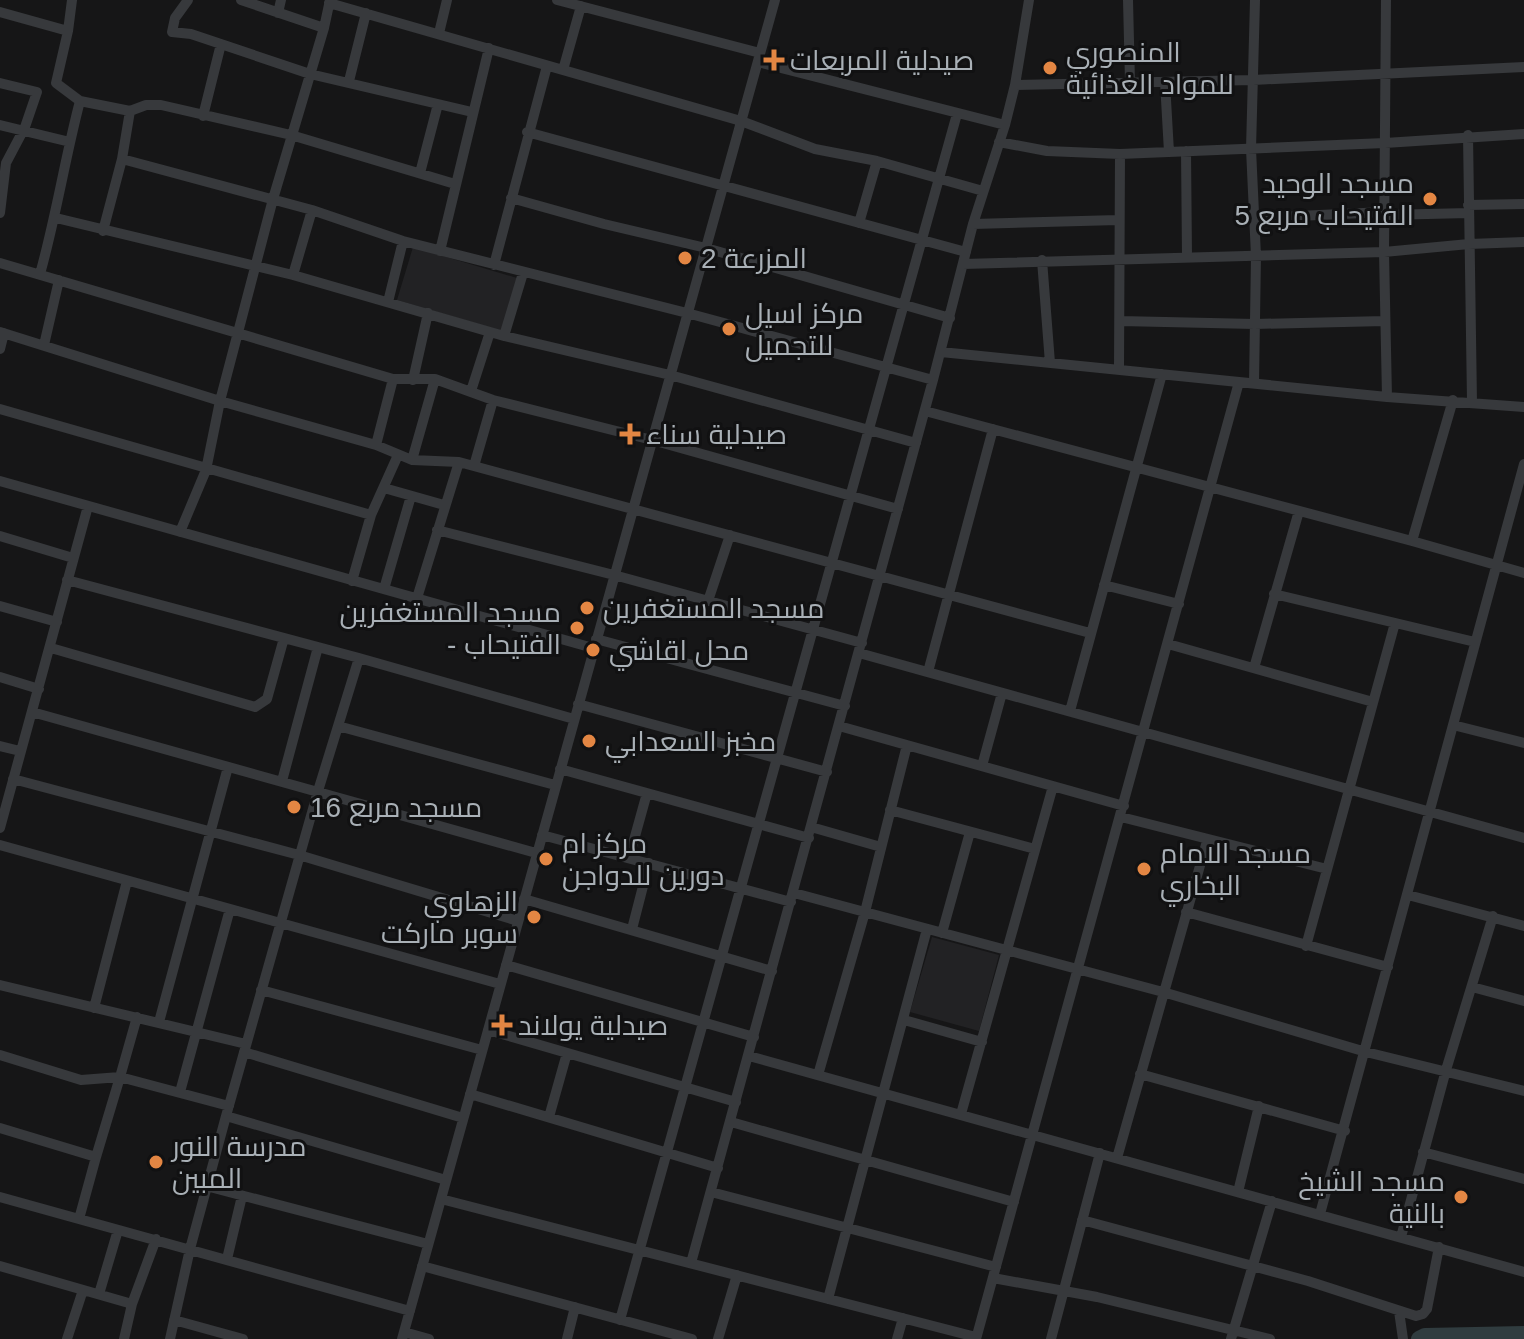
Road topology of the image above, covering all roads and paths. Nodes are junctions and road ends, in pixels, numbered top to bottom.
1 (72, 0) edge
2 (188, 0) edge
3 (241, 0) edge
4 (281, 0) edge
5 (447, 0) edge
6 (557, 0) edge
7 (775, 0) edge
8 (1029, 0) edge
9 (1128, 0) edge
10 (1255, 0) edge
11 (1386, 0) edge
12 (329, 1) edge
13 (589, 5) edge
14 (0, 12) edge
15 (278, 13) junction
16 (366, 13) junction
17 (324, 28) junction
18 (68, 31) junction
19 (439, 33) junction
20 (221, 44) junction
21 (489, 48) junction
22 (759, 58) junction
23 (547, 66) junction
24 (1524, 67) edge
25 (563, 70) junction
26 (310, 74) junction
27 (1385, 75) junction
28 (1253, 80) junction
29 (349, 81) junction
30 (1130, 82) junction
31 (1165, 82) junction
32 (0, 83) edge
33 (56, 83) junction
34 (1015, 85) junction
35 (37, 92) junction
36 (80, 101) junction
37 (438, 104) junction
38 (130, 111) junction
39 (472, 112) junction
40 (957, 114) junction
41 (203, 116) junction
42 (741, 121) junction
43 (0, 125) edge
44 (1005, 125) junction
45 (23, 131) junction
46 (527, 132) junction
47 (1524, 134) edge
48 (291, 135) junction
49 (1468, 135) junction
50 (70, 142) junction
51 (999, 142) junction
52 (1385, 143) junction
53 (1251, 149) junction
54 (1186, 151) junction
55 (1169, 152) junction
56 (1120, 154) junction
57 (122, 159) junction
58 (877, 161) junction
59 (420, 173) junction
60 (941, 179) junction
61 (455, 184) junction
62 (723, 184) junction
63 (983, 191) junction
64 (2, 194) edge
65 (511, 198) junction
66 (273, 199) junction
67 (1524, 204) edge
68 (1468, 209) junction
69 (312, 210) junction
70 (0, 213) edge
71 (1385, 213) junction
72 (56, 218) junction
73 (1255, 218) junction
74 (1118, 220) junction
75 (859, 223) junction
76 (973, 224) junction
77 (103, 231) junction
78 (403, 241) junction
79 (922, 241) junction
80 (1524, 242) edge
81 (1469, 244) junction
82 (706, 248) junction
83 (440, 251) junction
84 (966, 252) junction
85 (1384, 252) junction
86 (1187, 256) junction
87 (1256, 256) junction
88 (1119, 258) junction
89 (1042, 260) junction
90 (0, 263) edge
91 (963, 264) junction
92 (257, 265) junction
93 (494, 265) junction
94 (523, 273) junction
95 (40, 274) junction
96 (293, 275) junction
97 (59, 280) junction
98 (388, 302) junction
99 (903, 304) junction
100 (428, 313) junction
101 (687, 313) junction
102 (950, 318) junction
103 (1120, 321) junction
104 (1385, 321) junction
105 (1255, 324) junction
106 (2, 332) edge
107 (490, 332) junction
108 (239, 334) junction
109 (504, 336) junction
110 (44, 345) junction
111 (0, 349) edge
112 (941, 352) junction
113 (1050, 363) junction
114 (886, 368) junction
115 (1119, 370) junction
116 (1162, 374) junction
117 (670, 375) junction
118 (393, 379) junction
119 (435, 379) junction
120 (413, 380) junction
121 (933, 380) junction
122 (1239, 382) junction
123 (1254, 383) junction
124 (471, 391) junction
125 (1387, 397) junction
126 (493, 400) junction
127 (1453, 400) junction
128 (220, 401) junction
129 (1472, 402) junction
130 (1524, 407) edge
131 (0, 409) edge
132 (925, 411) junction
133 (993, 429) junction
134 (869, 430) junction
135 (652, 440) junction
136 (916, 443) junction
137 (376, 445) junction
138 (398, 455) junction
139 (412, 460) junction
140 (459, 462) junction
141 (1524, 464) edge
142 (474, 466) junction
143 (1136, 467) junction
144 (206, 470) junction
145 (0, 481) edge
146 (384, 488) junction
147 (1210, 488) junction
148 (411, 496) junction
149 (851, 496) junction
150 (444, 505) junction
151 (88, 506) junction
152 (632, 509) junction
153 (898, 509) junction
154 (1299, 511) junction
155 (371, 515) junction
156 (437, 530) junction
157 (180, 532) junction
158 (730, 535) junction
159 (0, 536) edge
160 (1412, 541) junction
161 (73, 558) junction
162 (832, 563) junction
163 (1495, 565) junction
164 (1524, 573) edge
165 (614, 575) junction
166 (880, 577) junction
167 (67, 580) junction
168 (352, 581) junction
169 (1104, 585) junction
170 (384, 589) junction
171 (1274, 594) junction
172 (950, 596) junction
173 (417, 598) junction
174 (708, 601) junction
175 (1179, 604) junction
176 (0, 606) edge
177 (57, 622) junction
178 (1395, 623) junction
179 (814, 630) junction
180 (1090, 633) junction
181 (284, 638) junction
182 (1475, 642) junction
183 (595, 644) junction
184 (1168, 644) junction
185 (318, 647) junction
186 (51, 648) junction
187 (860, 648) junction
188 (359, 658) junction
189 (1254, 668) junction
190 (928, 672) junction
191 (0, 677) edge
192 (39, 689) junction
193 (1002, 693) junction
194 (796, 694) junction
195 (1373, 702) junction
196 (578, 704) junction
197 (845, 706) junction
198 (1070, 711) junction
199 (32, 712) junction
200 (574, 719) junction
201 (1453, 725) junction
202 (338, 726) junction
203 (839, 726) junction
204 (1145, 732) junction
205 (1524, 743) edge
206 (907, 745) junction
207 (0, 746) edge
208 (20, 751) junction
209 (778, 758) junction
210 (982, 766) junction
211 (228, 767) junction
212 (560, 769) junction
213 (827, 772) junction
214 (13, 779) junction
215 (282, 781) junction
216 (555, 785) junction
217 (1053, 786) junction
218 (1348, 788) junction
219 (318, 791) junction
220 (647, 793) junction
221 (1124, 806) junction
222 (890, 810) junction
223 (1430, 811) junction
224 (2, 816) edge
225 (1121, 817) junction
226 (759, 825) junction
227 (0, 828) edge
228 (212, 832) junction
229 (970, 832) junction
230 (810, 833) junction
231 (542, 835) junction
232 (1524, 838) edge
233 (1207, 841) junction
234 (0, 845) edge
235 (881, 847) junction
236 (1035, 849) junction
237 (536, 853) junction
238 (299, 855) junction
239 (629, 858) junction
240 (649, 863) junction
241 (1327, 869) junction
242 (127, 881) junction
243 (741, 889) junction
244 (1408, 895) junction
245 (792, 897) junction
246 (194, 899) junction
247 (524, 899) junction
248 (230, 909) junction
249 (865, 912) junction
250 (1186, 912) junction
251 (1493, 916) junction
252 (518, 921) junction
253 (280, 923) junction
254 (1524, 926) edge
255 (632, 929) junction
256 (927, 929) junction
257 (942, 933) junction
258 (1306, 946) junction
259 (1008, 951) junction
260 (722, 957) junction
261 (506, 965) junction
262 (1388, 967) junction
263 (772, 971) junction
264 (1078, 971) junction
265 (500, 984) junction
266 (0, 985) edge
267 (1472, 987) junction
268 (261, 990) junction
269 (1163, 992) junction
270 (1524, 1001) edge
271 (94, 1008) junction
272 (137, 1017) junction
273 (904, 1020) junction
274 (159, 1022) junction
275 (704, 1022) junction
276 (195, 1030) junction
277 (488, 1030) junction
278 (754, 1037) junction
279 (982, 1042) junction
280 (245, 1048) junction
281 (482, 1050) junction
282 (1366, 1052) junction
283 (567, 1053) junction
284 (0, 1055) edge
285 (749, 1056) junction
286 (1446, 1070) junction
287 (1140, 1074) junction
288 (818, 1075) junction
289 (120, 1077) junction
290 (685, 1087) junction
291 (1524, 1091) edge
292 (180, 1092) junction
293 (883, 1093) junction
294 (470, 1094) junction
295 (736, 1102) junction
296 (1259, 1106) junction
297 (227, 1111) junction
298 (961, 1114) junction
299 (549, 1117) junction
300 (463, 1118) junction
301 (731, 1122) junction
302 (0, 1128) edge
303 (1345, 1131) junction
304 (1033, 1134) junction
305 (1423, 1152) junction
306 (667, 1153) junction
307 (1100, 1153) junction
308 (96, 1157) junction
309 (1117, 1158) junction
310 (865, 1161) junction
311 (718, 1168) junction
312 (1524, 1179) edge
313 (446, 1180) junction
314 (206, 1186) junction
315 (711, 1192) junction
316 (1238, 1192) junction
317 (242, 1196) junction
318 (0, 1197) edge
319 (441, 1199) junction
320 (1272, 1201) junction
321 (1014, 1202) junction
322 (1320, 1214) junction
323 (79, 1219) junction
324 (1082, 1220) junction
325 (847, 1226) junction
326 (118, 1230) junction
327 (1401, 1237) junction
328 (156, 1239) junction
329 (428, 1244) junction
330 (1439, 1247) junction
331 (190, 1249) junction
332 (640, 1250) junction
333 (227, 1259) junction
334 (691, 1263) junction
335 (0, 1266) edge
336 (422, 1266) junction
337 (1254, 1266) junction
338 (1524, 1272) edge
339 (994, 1273) junction
340 (737, 1275) junction
341 (83, 1290) junction
342 (1065, 1292) junction
343 (99, 1294) junction
344 (828, 1299) junction
345 (132, 1304) junction
346 (575, 1307) junction
347 (410, 1311) junction
348 (1399, 1311) junction
349 (903, 1318) junction
350 (174, 1320) junction
351 (620, 1320) junction
352 (649, 1327) junction
353 (1232, 1334) edge
354 (403, 1336) edge
355 (976, 1338) edge
356 (67, 1339) edge
357 (124, 1339) edge
358 (170, 1339) edge
359 (243, 1339) edge
360 (429, 1339) edge
361 (567, 1339) edge
362 (645, 1339) edge
363 (692, 1339) edge
364 (718, 1339) edge
365 (897, 1339) edge
366 (1051, 1339) edge
367 (1270, 1339) edge
368 (1403, 1339) edge

1 - 18 street
2 - 20 street
3 - 15 street
4 - 15 street
5 - 19 street
6 - 13 street
7 - 22 street
8 - 34 street
9 - 30 street
10 - 28 street
11 - 27 street
12 - 16 street
12 - 17 street
13 - 22 street
13 - 25 street
14 - 18 street
15 - 17 street
16 - 19 street
16 - 29 street
17 - 26 street
18 - 33 street
19 - 21 street
20 - 26 street
20 - 41 street
21 - 23 street
21 - 39 street
22 - 40 street
22 - 42 street
23 - 25 street
23 - 46 street
24 - 27 street
25 - 42 street
26 - 29 street
26 - 48 street
27 - 28 street
27 - 52 street
28 - 31 street
28 - 53 street
29 - 37 street
30 - 31 street
30 - 34 street
31 - 55 street
32 - 35 street
33 - 35 street
33 - 36 street
34 - 44 street
35 - 45 street
36 - 38 street
36 - 50 street
37 - 39 street
37 - 59 street
38 - 41 street
38 - 57 street
39 - 61 street
40 - 44 street
40 - 60 street
41 - 48 street
42 - 58 street
42 - 62 street
43 - 45 street
44 - 51 street
45 - 50 street
45 - 64 street
46 - 62 street
46 - 65 street
47 - 49 street
48 - 59 street
48 - 66 street
49 - 52 street
49 - 68 street
50 - 72 street
51 - 56 street
51 - 63 street
52 - 53 street
52 - 71 street
53 - 54 street
53 - 73 street
54 - 55 street
54 - 86 street
55 - 56 street
56 - 74 street
57 - 66 street
57 - 77 street
58 - 60 street
58 - 75 street
59 - 61 street
60 - 63 street
60 - 79 street
61 - 83 street
62 - 75 street
62 - 82 street
63 - 76 street
64 - 70 street
65 - 82 street
65 - 93 street
66 - 69 street
66 - 92 street
67 - 68 street
68 - 71 street
68 - 81 street
69 - 78 street
69 - 96 street
71 - 73 street
71 - 85 street
72 - 77 street
72 - 95 street
73 - 87 street
74 - 76 street
74 - 88 street
75 - 79 street
76 - 84 street
77 - 92 street
78 - 83 street
78 - 98 street
79 - 84 street
79 - 99 street
80 - 81 street
81 - 85 street
81 - 129 street
82 - 99 street
82 - 101 street
83 - 93 street
84 - 91 street
85 - 87 street
85 - 104 street
86 - 87 street
86 - 88 street
87 - 105 street
88 - 89 street
88 - 103 street
89 - 91 street
89 - 113 street
90 - 95 street
91 - 102 street
92 - 96 street
92 - 108 street
93 - 94 street
94 - 101 street
94 - 109 street
95 - 97 street
96 - 98 street
97 - 108 street
97 - 110 street
98 - 100 street
99 - 102 street
99 - 114 street
100 - 107 street
100 - 120 street
101 - 114 street
101 - 117 street
102 - 112 street
103 - 105 street
103 - 115 street
104 - 105 street
104 - 125 street
105 - 123 street
106 - 110 street
106 - 111 street
107 - 109 street
107 - 124 street
108 - 118 street
108 - 128 street
109 - 117 street
110 - 128 street
112 - 113 street
112 - 121 street
113 - 115 street
114 - 121 street
114 - 134 street
115 - 116 street
116 - 122 street
116 - 143 street
117 - 134 street
117 - 135 street
118 - 120 street
118 - 137 street
119 - 120 street
119 - 124 street
119 - 139 street
121 - 132 street
122 - 123 street
122 - 147 street
123 - 125 street
124 - 126 street
125 - 127 street
126 - 135 street
126 - 142 street
127 - 129 street
127 - 160 street
128 - 137 street
128 - 144 street
129 - 130 street
131 - 144 street
132 - 133 street
132 - 136 street
133 - 143 street
133 - 172 street
134 - 136 street
134 - 149 street
135 - 149 street
135 - 152 street
136 - 153 street
137 - 138 street
138 - 139 street
138 - 146 street
139 - 140 street
140 - 142 street
140 - 150 street
141 - 163 street
142 - 152 street
143 - 147 street
143 - 169 street
144 - 155 street
144 - 157 street
145 - 151 street
146 - 148 street
146 - 155 street
147 - 154 street
147 - 175 street
148 - 150 street
148 - 170 street
149 - 153 street
149 - 162 street
150 - 156 street
151 - 157 street
151 - 161 street
152 - 158 street
152 - 165 street
153 - 166 street
154 - 160 street
154 - 171 street
155 - 168 street
156 - 165 street
156 - 173 street
157 - 168 street
158 - 162 street
158 - 174 street
159 - 161 street
160 - 163 street
161 - 167 street
162 - 166 street
162 - 179 street
163 - 164 street
163 - 182 street
165 - 174 street
165 - 183 street
166 - 172 street
166 - 187 street
167 - 177 street
167 - 181 street
168 - 170 street
169 - 175 street
169 - 180 street
170 - 173 street
171 - 178 street
171 - 189 street
172 - 180 street
172 - 190 street
173 - 183 street
174 - 179 street
175 - 184 street
176 - 177 street
177 - 186 street
178 - 182 street
178 - 195 street
179 - 187 street
179 - 194 street
180 - 198 street
181 - 185 street
181 - 186 street
182 - 201 street
183 - 194 street
183 - 196 street
184 - 189 street
184 - 204 street
185 - 188 street
185 - 215 street
186 - 192 street
187 - 190 street
187 - 197 street
188 - 200 street
188 - 202 street
189 - 195 street
190 - 193 street
191 - 192 street
192 - 199 street
193 - 198 street
193 - 210 street
194 - 197 street
194 - 209 street
195 - 218 street
196 - 200 street
196 - 209 street
197 - 203 street
198 - 204 street
199 - 208 street
199 - 211 street
200 - 212 street
201 - 205 street
201 - 223 street
202 - 216 street
202 - 219 street
203 - 206 street
203 - 213 street
204 - 218 street
204 - 221 street
206 - 210 street
206 - 222 street
207 - 208 street
208 - 214 street
209 - 213 street
209 - 226 street
210 - 217 street
211 - 215 street
211 - 228 street
212 - 216 street
212 - 220 street
213 - 230 street
214 - 224 street
214 - 228 street
215 - 219 street
216 - 231 street
217 - 221 street
217 - 236 street
218 - 223 street
218 - 241 street
219 - 237 street
219 - 238 street
220 - 226 street
220 - 239 street
221 - 225 street
222 - 229 street
222 - 235 street
223 - 232 street
223 - 244 street
224 - 227 street
225 - 233 street
225 - 264 street
226 - 230 street
226 - 243 street
228 - 238 street
228 - 246 street
229 - 236 street
229 - 257 street
230 - 235 street
230 - 245 street
231 - 237 street
231 - 239 street
233 - 241 street
233 - 250 street
234 - 242 street
235 - 249 street
236 - 259 street
237 - 247 street
238 - 252 street
238 - 253 street
239 - 240 street
240 - 243 street
240 - 255 street
241 - 258 street
242 - 246 street
242 - 271 street
243 - 245 street
243 - 260 street
244 - 251 street
244 - 262 street
245 - 249 street
245 - 263 street
246 - 248 street
246 - 274 street
247 - 252 street
247 - 255 street
248 - 253 street
248 - 276 street
249 - 256 street
249 - 288 street
250 - 258 street
250 - 269 street
251 - 254 street
251 - 267 street
252 - 261 street
253 - 265 street
253 - 268 street
255 - 260 street
256 - 257 street
256 - 273 street
257 - 259 street
258 - 262 street
259 - 264 street
259 - 279 street
260 - 263 street
260 - 275 street
261 - 265 street
261 - 275 street
262 - 282 street
263 - 278 street
264 - 269 street
264 - 304 street
265 - 277 street
266 - 271 street
267 - 270 street
267 - 286 street
268 - 280 street
268 - 281 street
269 - 282 street
269 - 287 street
271 - 272 street
272 - 274 street
272 - 289 street
273 - 279 street
273 - 293 street
274 - 276 street
275 - 278 street
275 - 290 street
276 - 280 street
276 - 292 street
277 - 281 street
277 - 283 street
278 - 285 street
279 - 298 street
280 - 297 street
280 - 300 street
281 - 294 street
282 - 286 street
282 - 303 street
283 - 290 street
283 - 299 street
284 - 289 street
285 - 288 street
285 - 295 street
286 - 291 street
286 - 305 street
287 - 296 street
287 - 309 street
288 - 293 street
289 - 292 street
289 - 308 street
290 - 295 street
290 - 306 street
292 - 297 street
293 - 298 street
293 - 310 street
294 - 299 street
294 - 300 street
295 - 301 street
296 - 303 street
296 - 316 street
297 - 313 street
297 - 314 street
298 - 304 street
299 - 306 street
300 - 313 street
301 - 310 street
301 - 311 street
302 - 308 street
303 - 322 street
304 - 307 street
304 - 321 street
305 - 312 street
305 - 327 street
306 - 311 street
306 - 332 street
307 - 309 street
307 - 324 street
308 - 323 street
309 - 316 street
310 - 321 street
310 - 325 street
311 - 315 street
313 - 319 street
314 - 317 street
314 - 331 street
315 - 325 street
315 - 334 street
316 - 320 street
317 - 329 street
317 - 333 street
318 - 323 street
319 - 329 street
319 - 332 street
320 - 322 street
320 - 337 street
321 - 339 street
322 - 327 street
323 - 326 street
324 - 337 street
324 - 342 street
325 - 339 street
325 - 344 street
326 - 328 street
326 - 343 street
327 - 330 street
328 - 331 street
328 - 345 street
329 - 336 street
330 - 338 street
330 - 348 street
331 - 333 street
331 - 350 street
332 - 334 street
332 - 351 street
333 - 347 street
334 - 340 street
335 - 341 street
336 - 346 street
336 - 347 street
337 - 348 street
337 - 353 street
339 - 342 street
339 - 355 street
340 - 344 street
340 - 364 street
341 - 343 street
341 - 356 street
342 - 353 street
342 - 366 street
343 - 345 street
344 - 349 street
345 - 357 street
346 - 351 street
346 - 361 street
347 - 354 street
348 - 368 street
349 - 355 street
349 - 365 street
350 - 358 street
350 - 359 street
351 - 352 street
352 - 362 street
352 - 363 street
353 - 367 street
354 - 360 street

